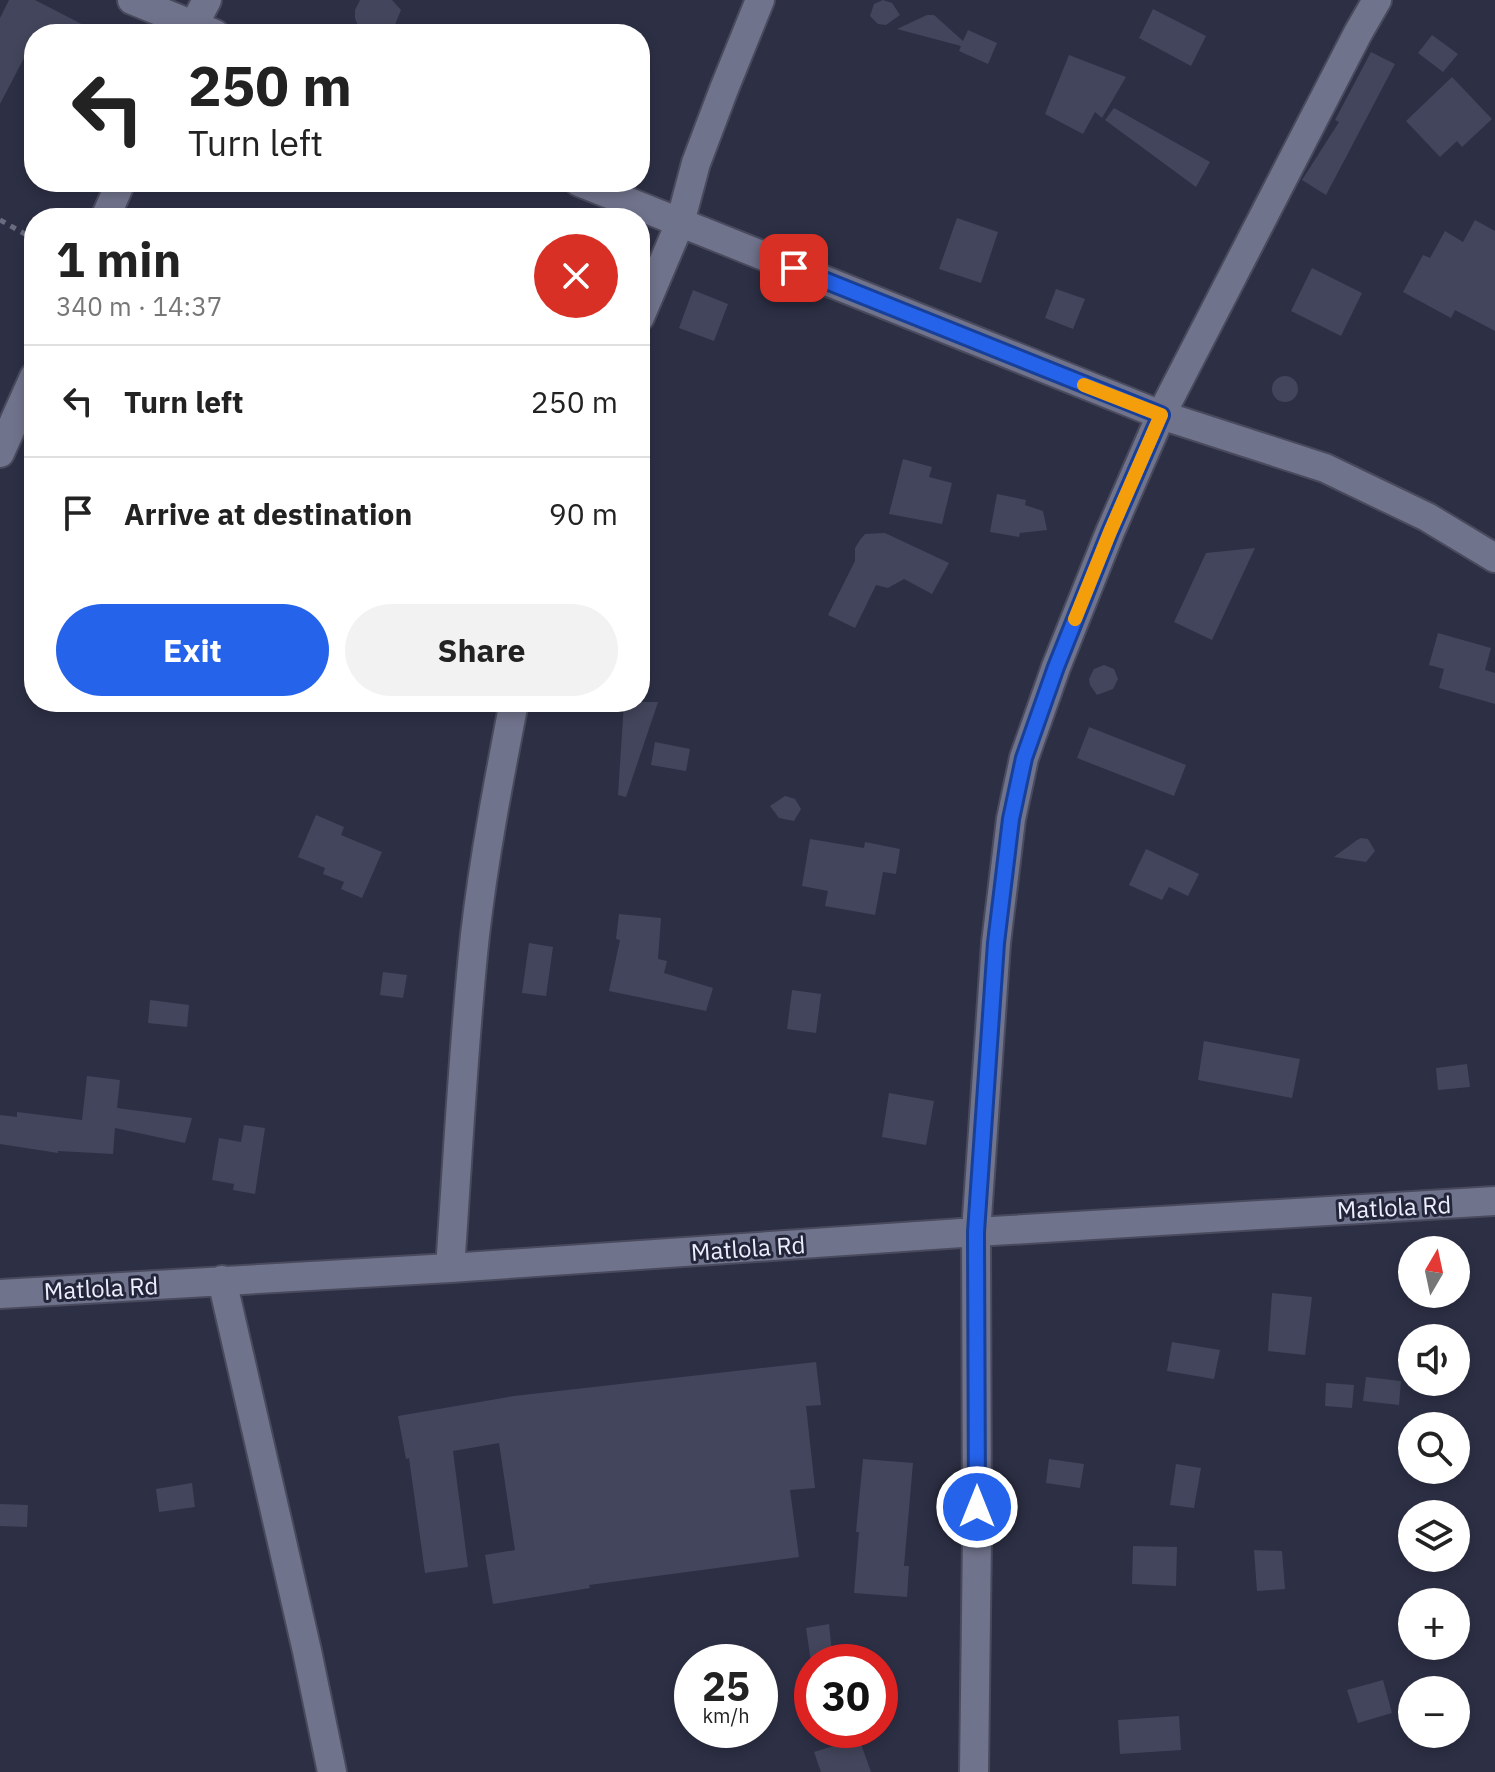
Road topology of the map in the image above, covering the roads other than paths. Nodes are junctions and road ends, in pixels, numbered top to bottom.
1 (132, 0) edge
2 (207, 0) edge
3 (760, 0) edge
4 (1377, 0) edge
5 (184, 24) edge
6 (201, 24) edge
7 (604, 192) edge
8 (643, 208) edge
9 (650, 211) edge
10 (680, 223) junction
11 (650, 294) edge
12 (24, 399) edge
13 (1161, 415) junction
14 (0, 452) edge
15 (1495, 558) edge
16 (512, 712) edge
17 (1495, 1201) edge
18 (976, 1232) junction
19 (450, 1268) junction
20 (222, 1280) junction
21 (0, 1294) edge
22 (332, 1772) edge
23 (974, 1772) edge

1 - 5 street
2 - 6 street
3 - 10 street
4 - 13 street
7 - 8 street
9 - 10 street
10 - 11 street
10 - 13 street
12 - 14 street
13 - 15 street
13 - 18 street
16 - 19 street
17 - 18 street, Matlola Rd
18 - 19 street, Matlola Rd
18 - 23 street
19 - 20 street, Matlola Rd
20 - 21 street, Matlola Rd
20 - 22 street

